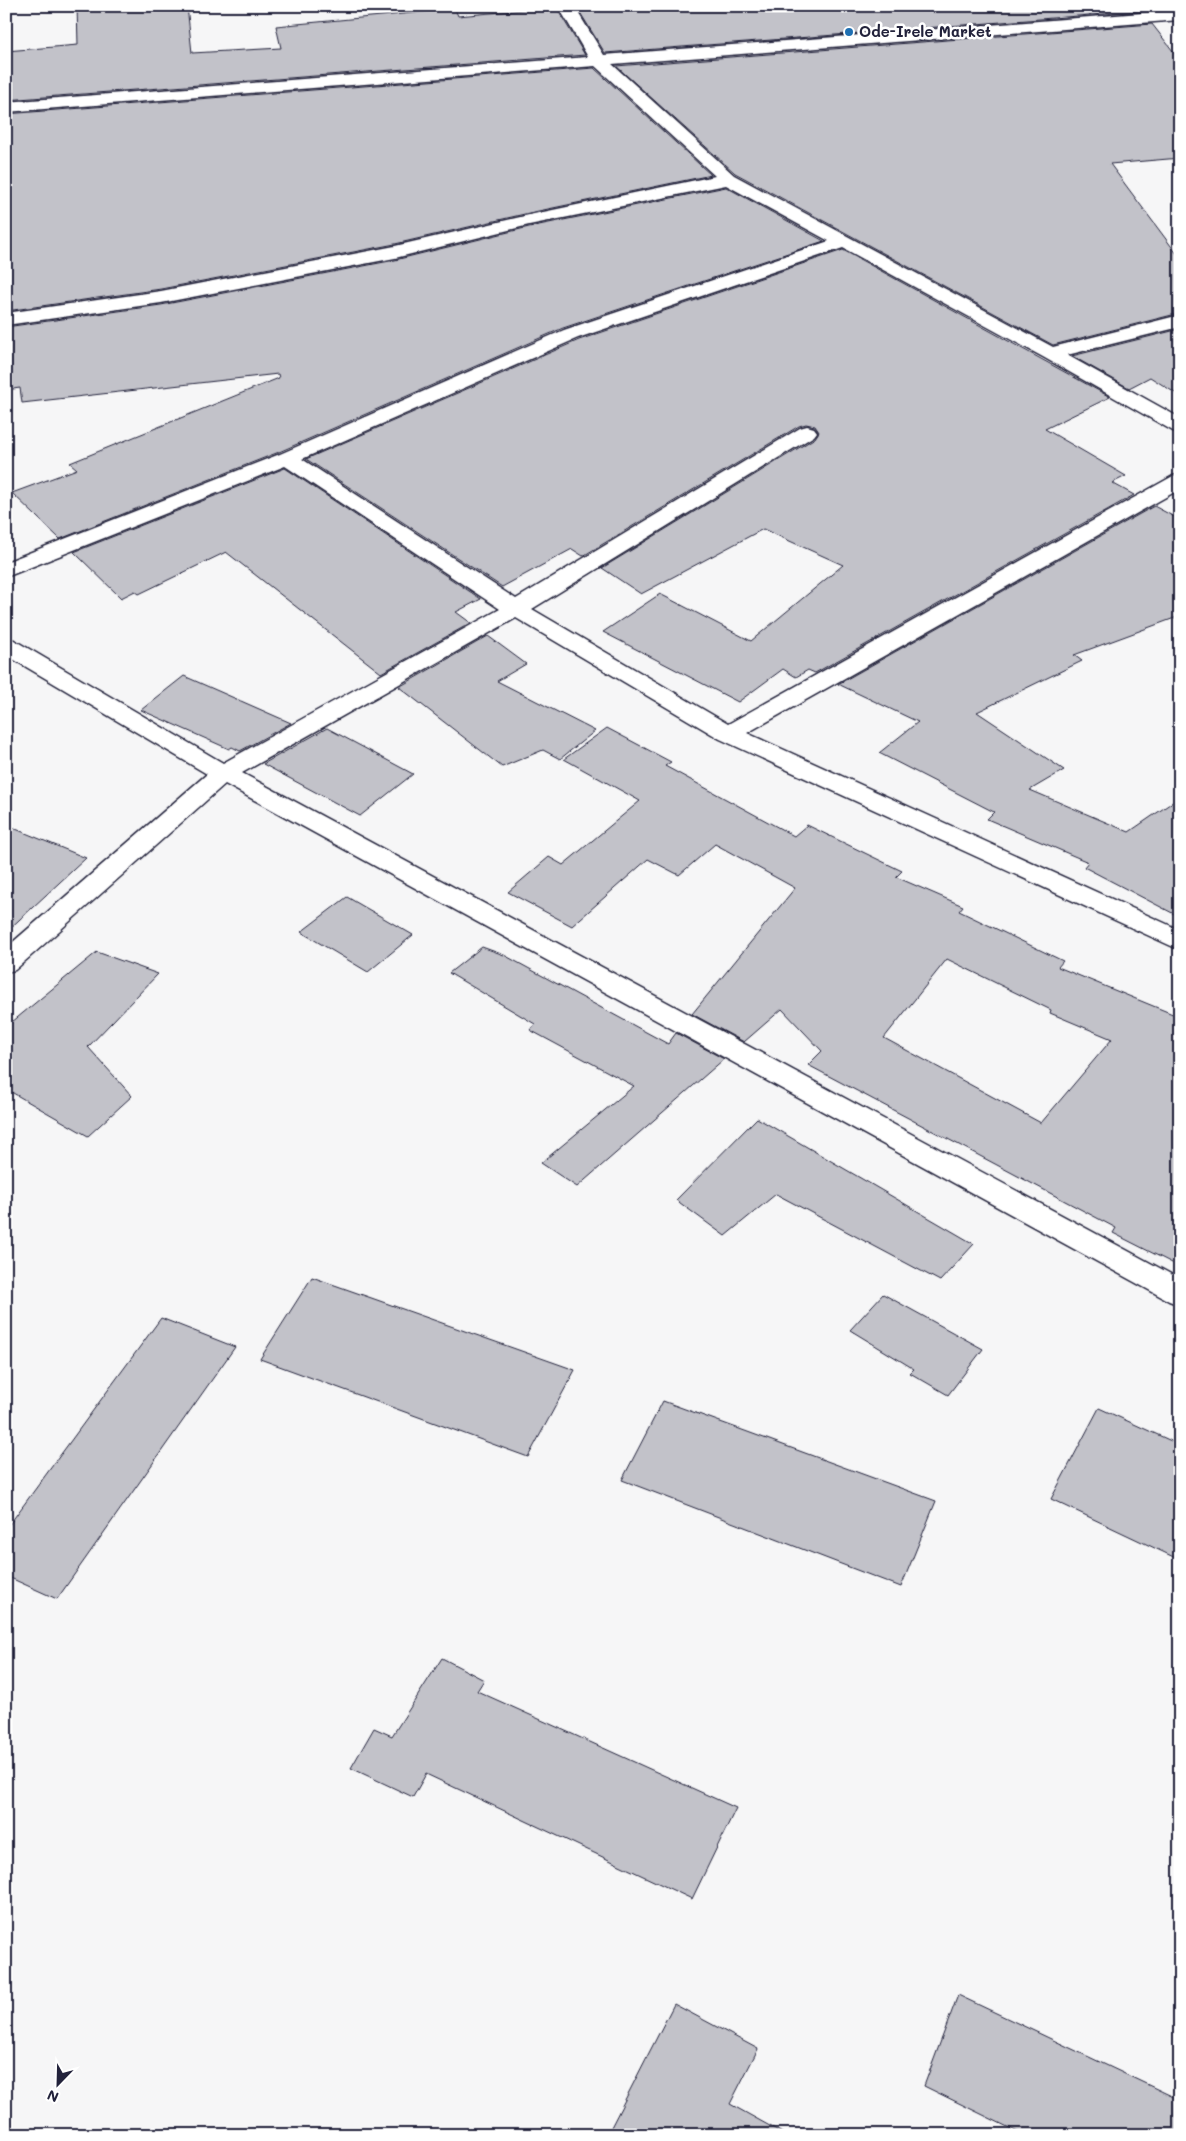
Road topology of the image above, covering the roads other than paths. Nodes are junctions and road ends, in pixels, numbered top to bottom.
1 (566, 6) edge
2 (1180, 14) edge
3 (599, 61) junction
4 (6, 107) edge
5 (728, 179) junction
6 (844, 242) junction
7 (6, 319) edge
8 (1180, 321) edge
9 (1050, 352) junction
10 (1180, 427) edge
11 (807, 432) dead end
12 (287, 458) junction
13 (1180, 480) edge
14 (6, 570) edge
15 (516, 609) junction
16 (6, 645) edge
17 (728, 734) junction
18 (224, 773) junction
19 (1180, 941) edge
20 (6, 962) edge
21 (1180, 1293) edge

1 - 3 street
2 - 3 street
3 - 4 street
3 - 5 street
5 - 6 street
5 - 7 street
6 - 9 street
6 - 12 street
8 - 9 street
9 - 10 street
11 - 15 street
12 - 14 street
12 - 15 street
13 - 17 street
15 - 17 street
15 - 18 street
16 - 18 street
17 - 19 street
18 - 20 street
18 - 21 street

